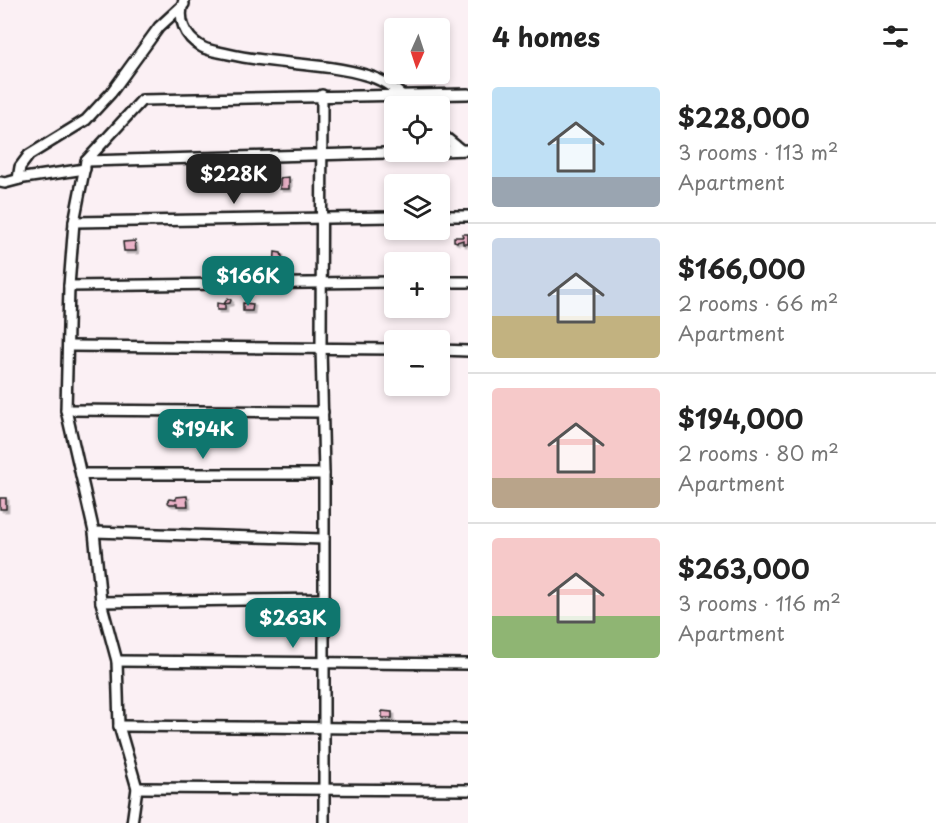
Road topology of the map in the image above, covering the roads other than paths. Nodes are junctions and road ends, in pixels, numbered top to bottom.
1 (184, 2) edge
2 (402, 94) junction
3 (468, 94) edge
4 (322, 95) junction
5 (450, 140) edge
6 (464, 150) edge
7 (384, 154) edge
8 (322, 156) junction
9 (86, 165) junction
10 (18, 179) junction
11 (0, 182) edge
12 (450, 216) edge
13 (468, 216) edge
14 (323, 217) junction
15 (384, 217) edge
16 (74, 222) junction
17 (384, 282) edge
18 (450, 282) edge
19 (468, 282) edge
20 (323, 283) junction
21 (69, 286) junction
22 (69, 346) junction
23 (321, 347) junction
24 (384, 349) edge
25 (450, 350) edge
26 (468, 351) edge
27 (66, 410) junction
28 (323, 411) junction
29 (81, 474) junction
30 (324, 474) junction
31 (94, 532) junction
32 (324, 539) junction
33 (324, 599) junction
34 (101, 602) junction
35 (117, 661) junction
36 (324, 663) junction
37 (468, 664) edge
38 (119, 726) junction
39 (324, 729) junction
40 (468, 729) edge
41 (137, 788) junction
42 (324, 789) junction
43 (468, 790) edge
44 (132, 823) edge
45 (324, 823) edge

1 - 2 street
1 - 10 street
2 - 3 street
2 - 4 street
4 - 8 street
4 - 9 street
5 - 6 street
7 - 8 street
8 - 9 street
8 - 14 street
9 - 10 street
9 - 16 street
10 - 11 street
12 - 13 street
14 - 15 street
14 - 16 street
14 - 20 street
16 - 21 street
17 - 20 street
18 - 19 street
20 - 21 street
20 - 23 street
21 - 22 street
22 - 23 street
22 - 27 street
23 - 24 street
23 - 28 street
25 - 26 street
27 - 28 street
27 - 29 street
28 - 30 street
29 - 30 street
29 - 31 street
30 - 32 street
31 - 32 street
31 - 34 street
32 - 33 street
33 - 34 street
33 - 36 street
34 - 35 street
35 - 36 street
35 - 38 street
36 - 37 street
36 - 39 street
38 - 39 street
38 - 41 street
39 - 40 street
39 - 42 street
41 - 42 street
41 - 44 street
42 - 43 street
42 - 45 street

